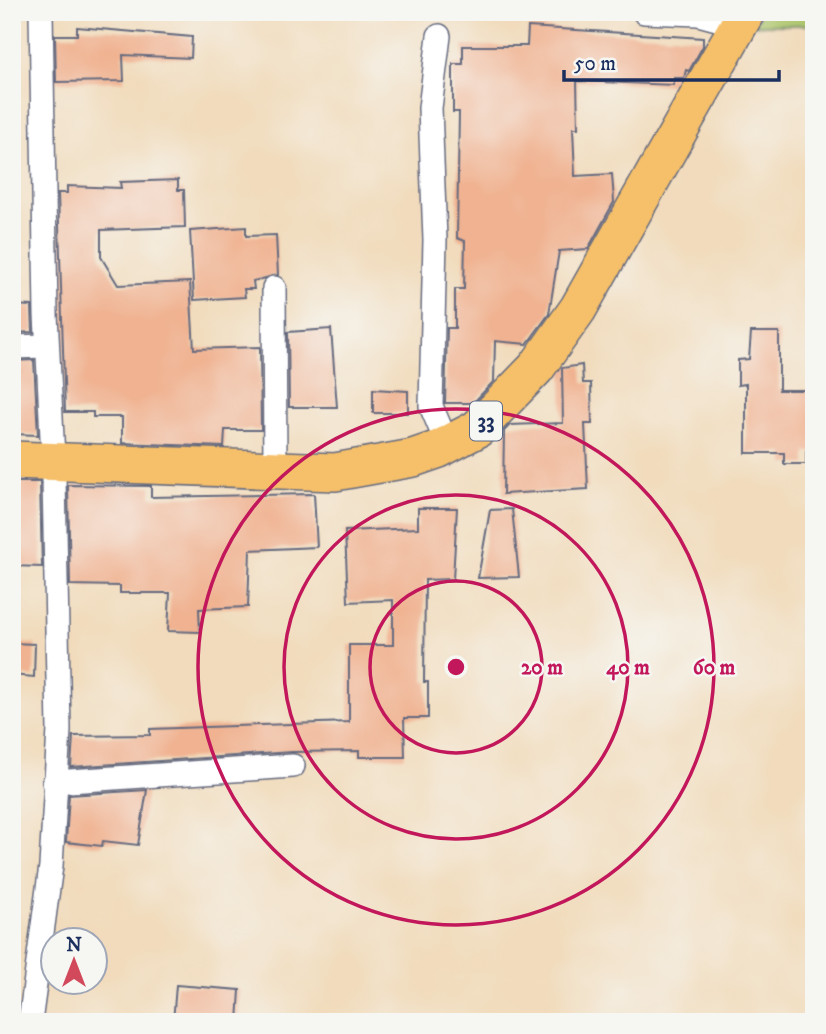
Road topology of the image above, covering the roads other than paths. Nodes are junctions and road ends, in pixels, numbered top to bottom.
1 (41, 12) edge
2 (644, 12) edge
3 (743, 18) edge
4 (439, 36) dead end
5 (274, 288) dead end
6 (47, 346) junction
7 (12, 347) edge
8 (447, 446) junction
9 (12, 460) edge
10 (52, 461) junction
11 (275, 471) junction
12 (293, 766) dead end
13 (54, 782) junction
14 (30, 1022) edge

1 - 6 street
2 - 3 street
3 - 8 main road, 33
4 - 8 street
5 - 11 street
6 - 7 street
6 - 10 street
8 - 11 main road, 33
9 - 10 main road, 33
10 - 11 main road, 33
10 - 13 street
12 - 13 street
13 - 14 street

